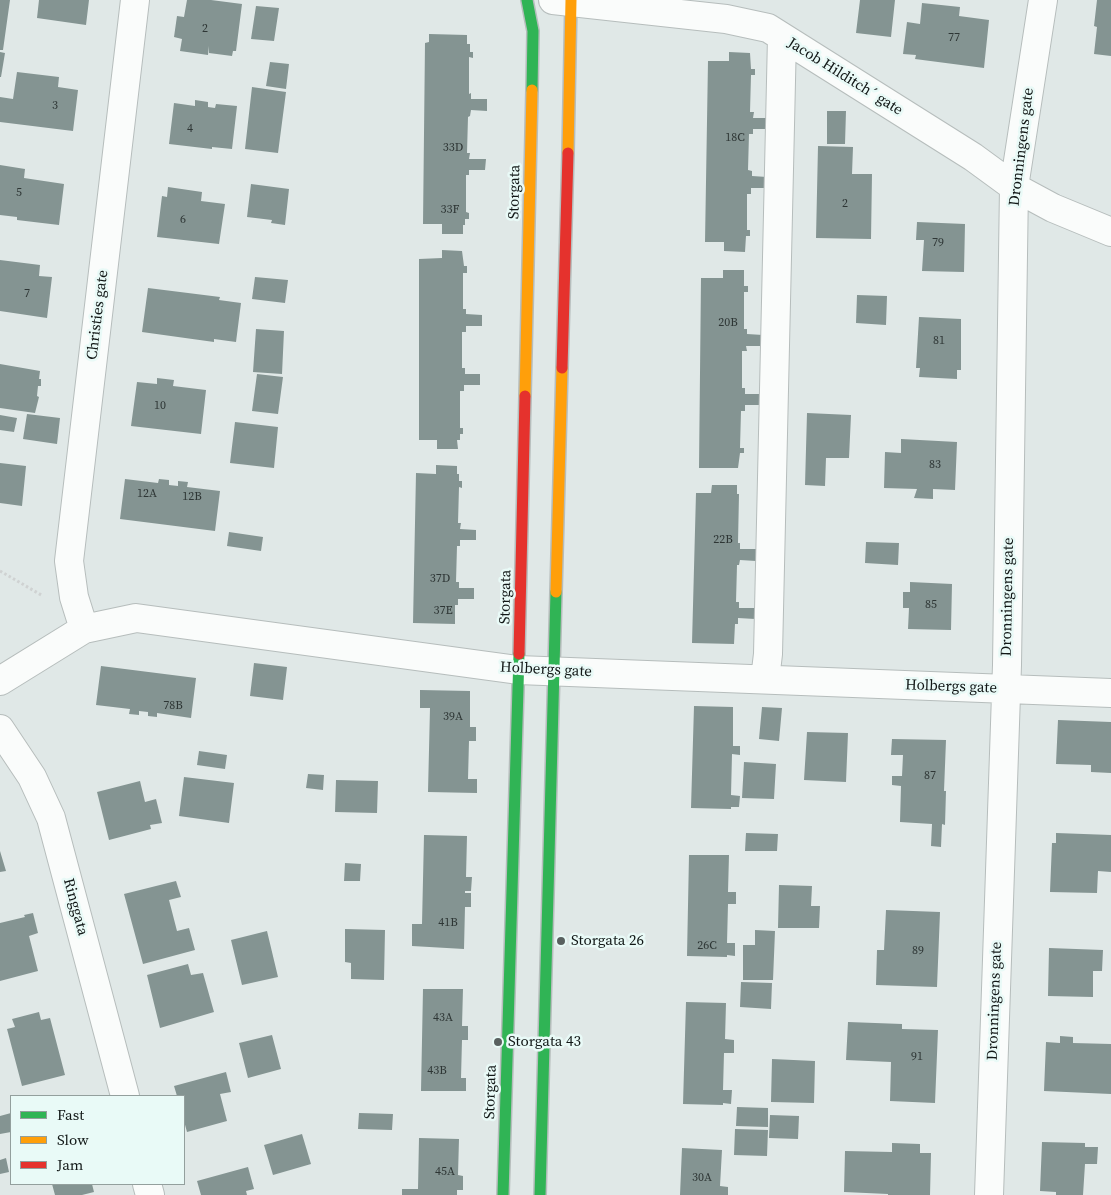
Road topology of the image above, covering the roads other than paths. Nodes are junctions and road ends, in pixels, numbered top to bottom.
1 (135, 0) edge
2 (527, 0) edge
3 (1043, 0) edge
4 (565, 1) edge
5 (782, 37) junction
6 (1014, 187) junction
7 (1111, 232) edge
8 (84, 629) junction
9 (518, 670) junction
10 (554, 671) junction
11 (766, 679) junction
12 (0, 681) edge
13 (1006, 689) junction
14 (1111, 693) edge
15 (0, 729) edge
16 (124, 1095) edge
17 (503, 1195) edge
18 (540, 1195) edge
19 (989, 1195) edge

1 - 8 street, Christies gate
2 - 9 street, Storgata
3 - 6 street, Dronningens gate
4 - 5 street, Jacob Hilditch´ gate
4 - 10 street
5 - 6 street, Jacob Hilditch´ gate
5 - 11 street
6 - 7 street, Jacob Hilditch´ gate
6 - 13 street, Dronningens gate
8 - 9 street, Holbergs gate
8 - 12 street, Holbergs gate
9 - 10 street, Holbergs gate
9 - 17 street, Storgata
10 - 11 street, Holbergs gate
10 - 18 street
11 - 13 street, Holbergs gate
13 - 14 street, Holbergs gate
13 - 19 street, Dronningens gate
15 - 16 street, Ringgata

